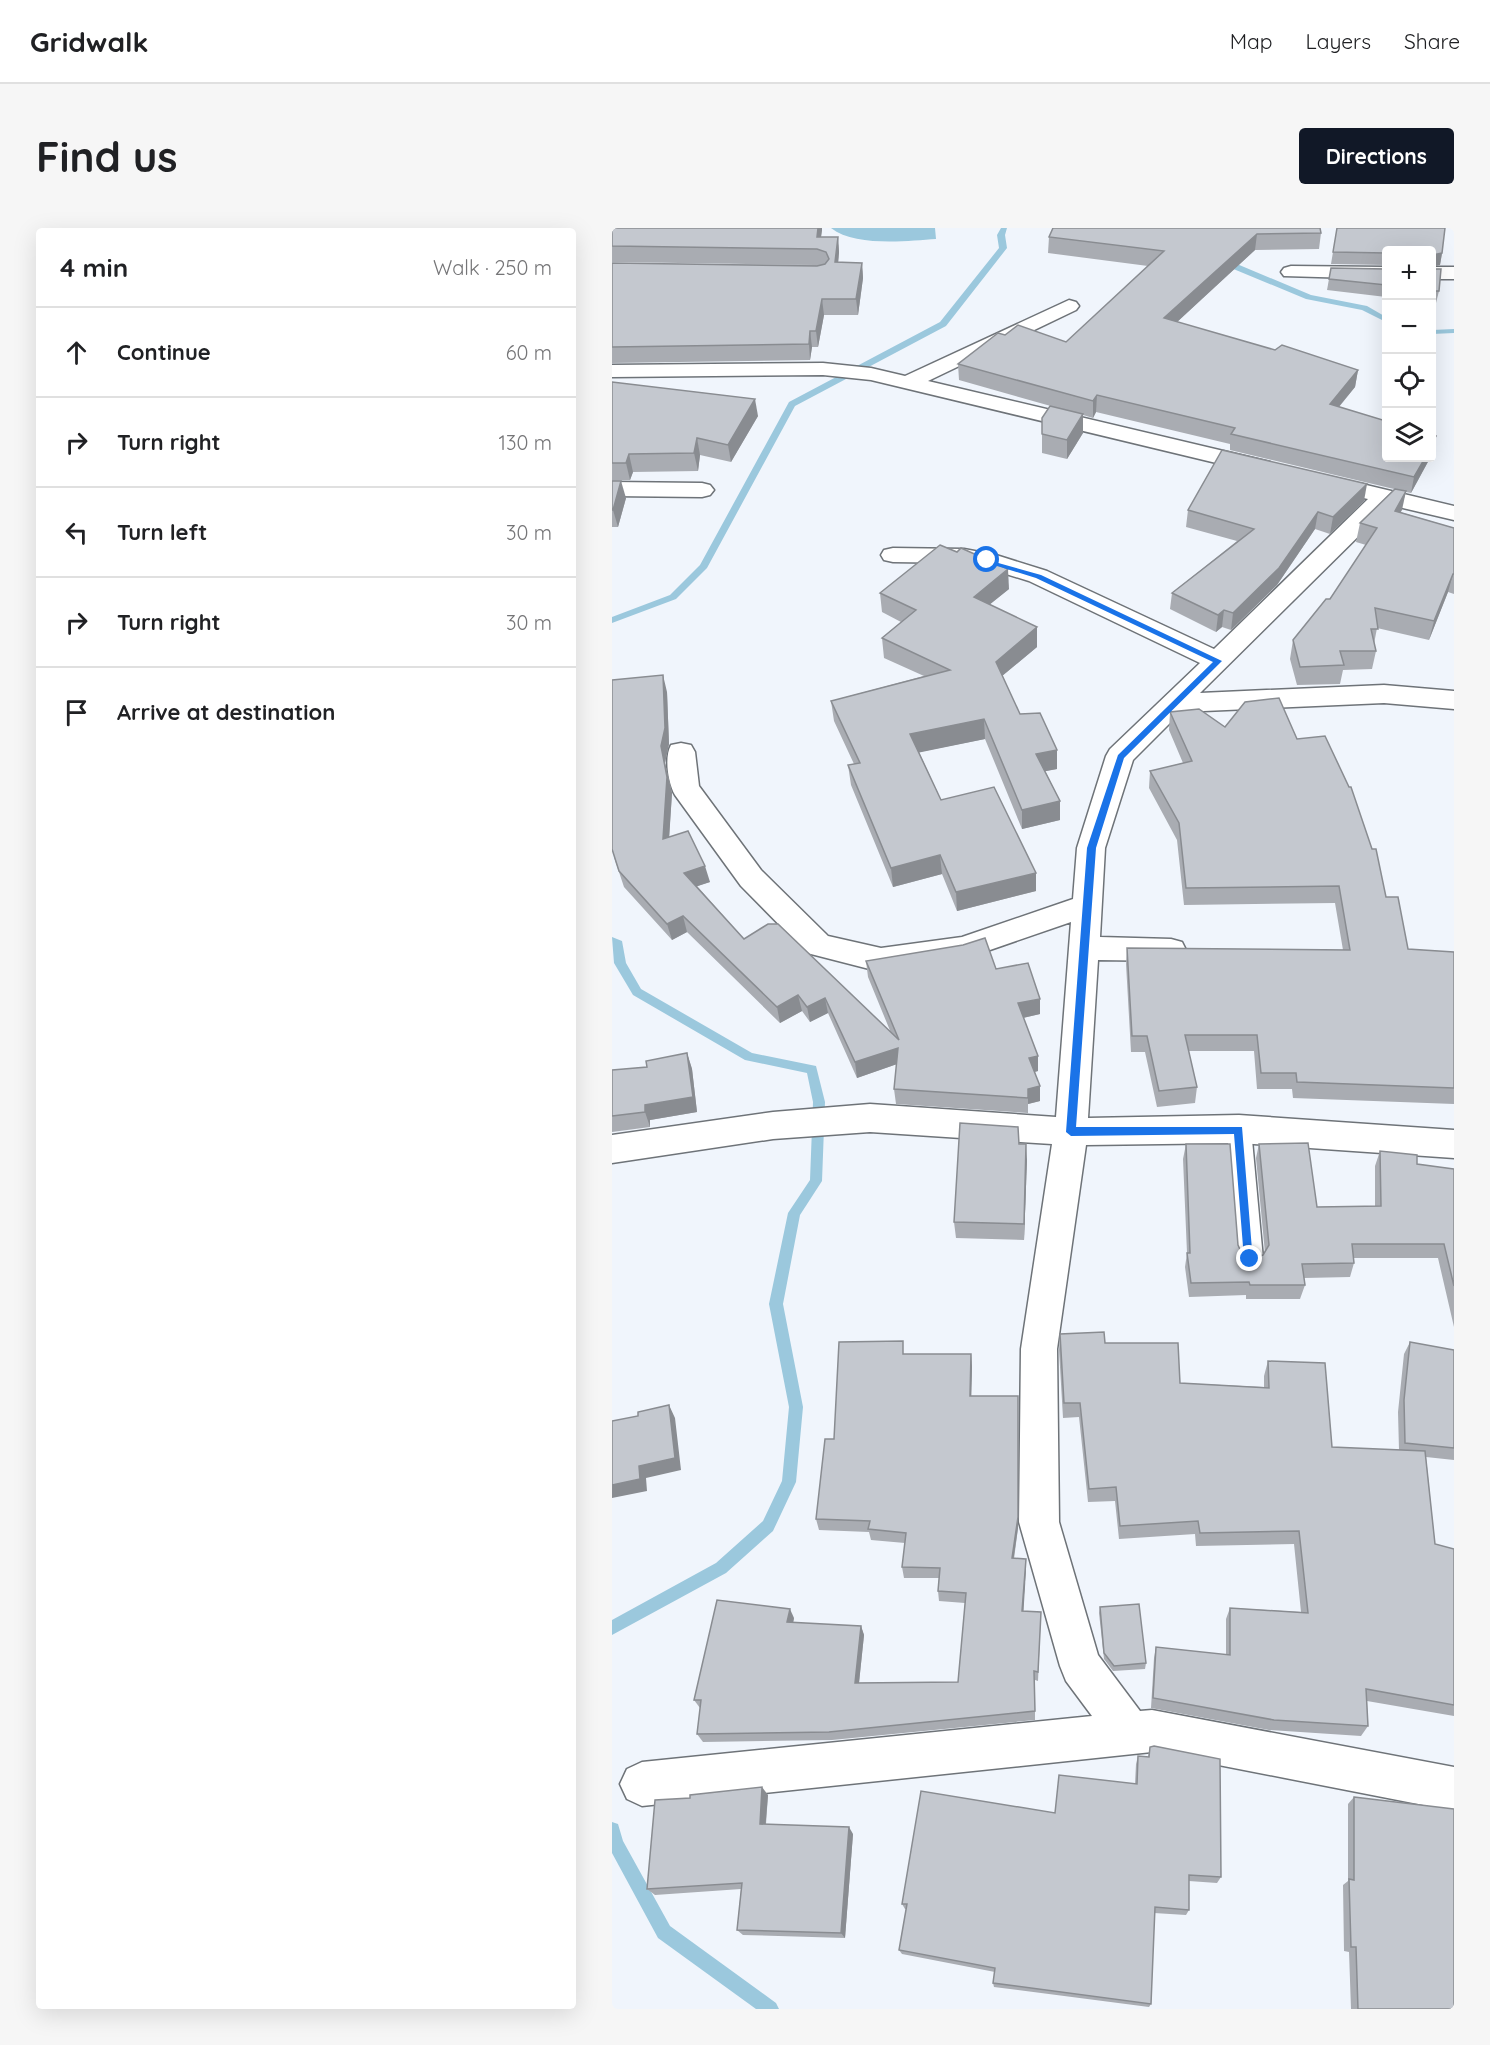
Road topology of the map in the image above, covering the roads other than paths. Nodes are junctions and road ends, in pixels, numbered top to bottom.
1 (1291, 272) dead end
2 (1382, 273) edge
3 (1436, 273) edge
4 (1454, 273) edge
5 (1069, 306) dead end
6 (612, 371) edge
7 (909, 382) junction
8 (1280, 472) edge
9 (1338, 485) edge
10 (612, 489) edge
11 (702, 490) dead end
12 (1384, 497) junction
13 (1454, 513) edge
14 (893, 555) dead end
15 (1218, 661) junction
16 (1454, 700) edge
17 (1175, 703) junction
18 (681, 752) dead end
19 (1088, 905) junction
20 (1086, 948) junction
21 (1203, 951) edge
22 (1239, 1130) junction
23 (1071, 1132) junction
24 (1454, 1144) edge
25 (612, 1149) edge
26 (1250, 1259) edge
27 (1130, 1733) junction
28 (642, 1784) dead end
29 (1454, 1789) edge

1 - 2 street
3 - 4 street
5 - 7 street
6 - 7 street
7 - 8 street
9 - 12 street
10 - 11 street
12 - 13 street
12 - 15 street
14 - 15 street
15 - 17 street
16 - 17 street
17 - 19 street
18 - 19 street
19 - 20 street
20 - 21 street
20 - 23 street
22 - 23 street
22 - 24 street
22 - 26 lane
23 - 25 street
23 - 27 street
27 - 28 street
27 - 29 street

